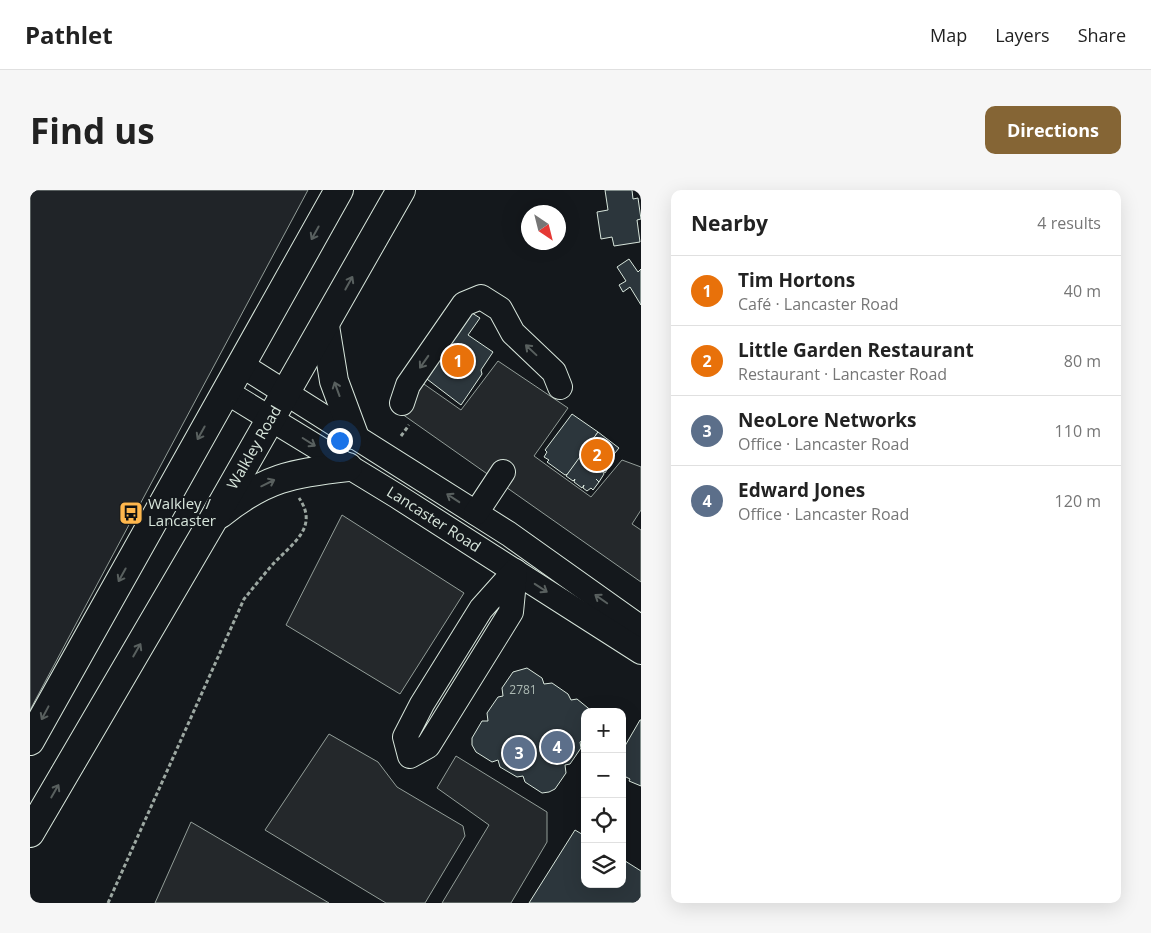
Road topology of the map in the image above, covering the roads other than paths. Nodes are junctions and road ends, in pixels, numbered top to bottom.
1 (339, 190) edge
2 (401, 190) edge
3 (325, 326) junction
4 (240, 364) junction
5 (560, 387) dead end
6 (225, 391) junction
7 (286, 391) junction
8 (402, 403) dead end
9 (270, 418) junction
10 (354, 435) junction
11 (348, 467) junction
12 (503, 472) dead end
13 (476, 513) junction
14 (213, 520) junction
15 (514, 572) junction
16 (641, 628) edge
17 (641, 652) edge
18 (30, 742) edge
19 (30, 833) edge

1 -> 4 main road
3 -> 2 main road, Walkley Road
3 - 7 main road, Walkley Road
10 -> 3 main road
4 - 6 main road
4 - 7 street, Lancaster Road
5 -> 8 street
6 - 9 street, Lancaster Road
6 -> 18 main road
7 - 9 main road, Walkley Road
7 - 10 street, Lancaster Road
9 -> 11 street, Lancaster Road
9 - 14 main road, Walkley Road
13 -> 10 street, Lancaster Road
14 -> 11 main road
11 - 15 street, Lancaster Road
12 - 13 street
16 -> 13 street, Lancaster Road
19 -> 14 main road, Walkley Road
15 - 15 street
15 -> 17 street, Lancaster Road

